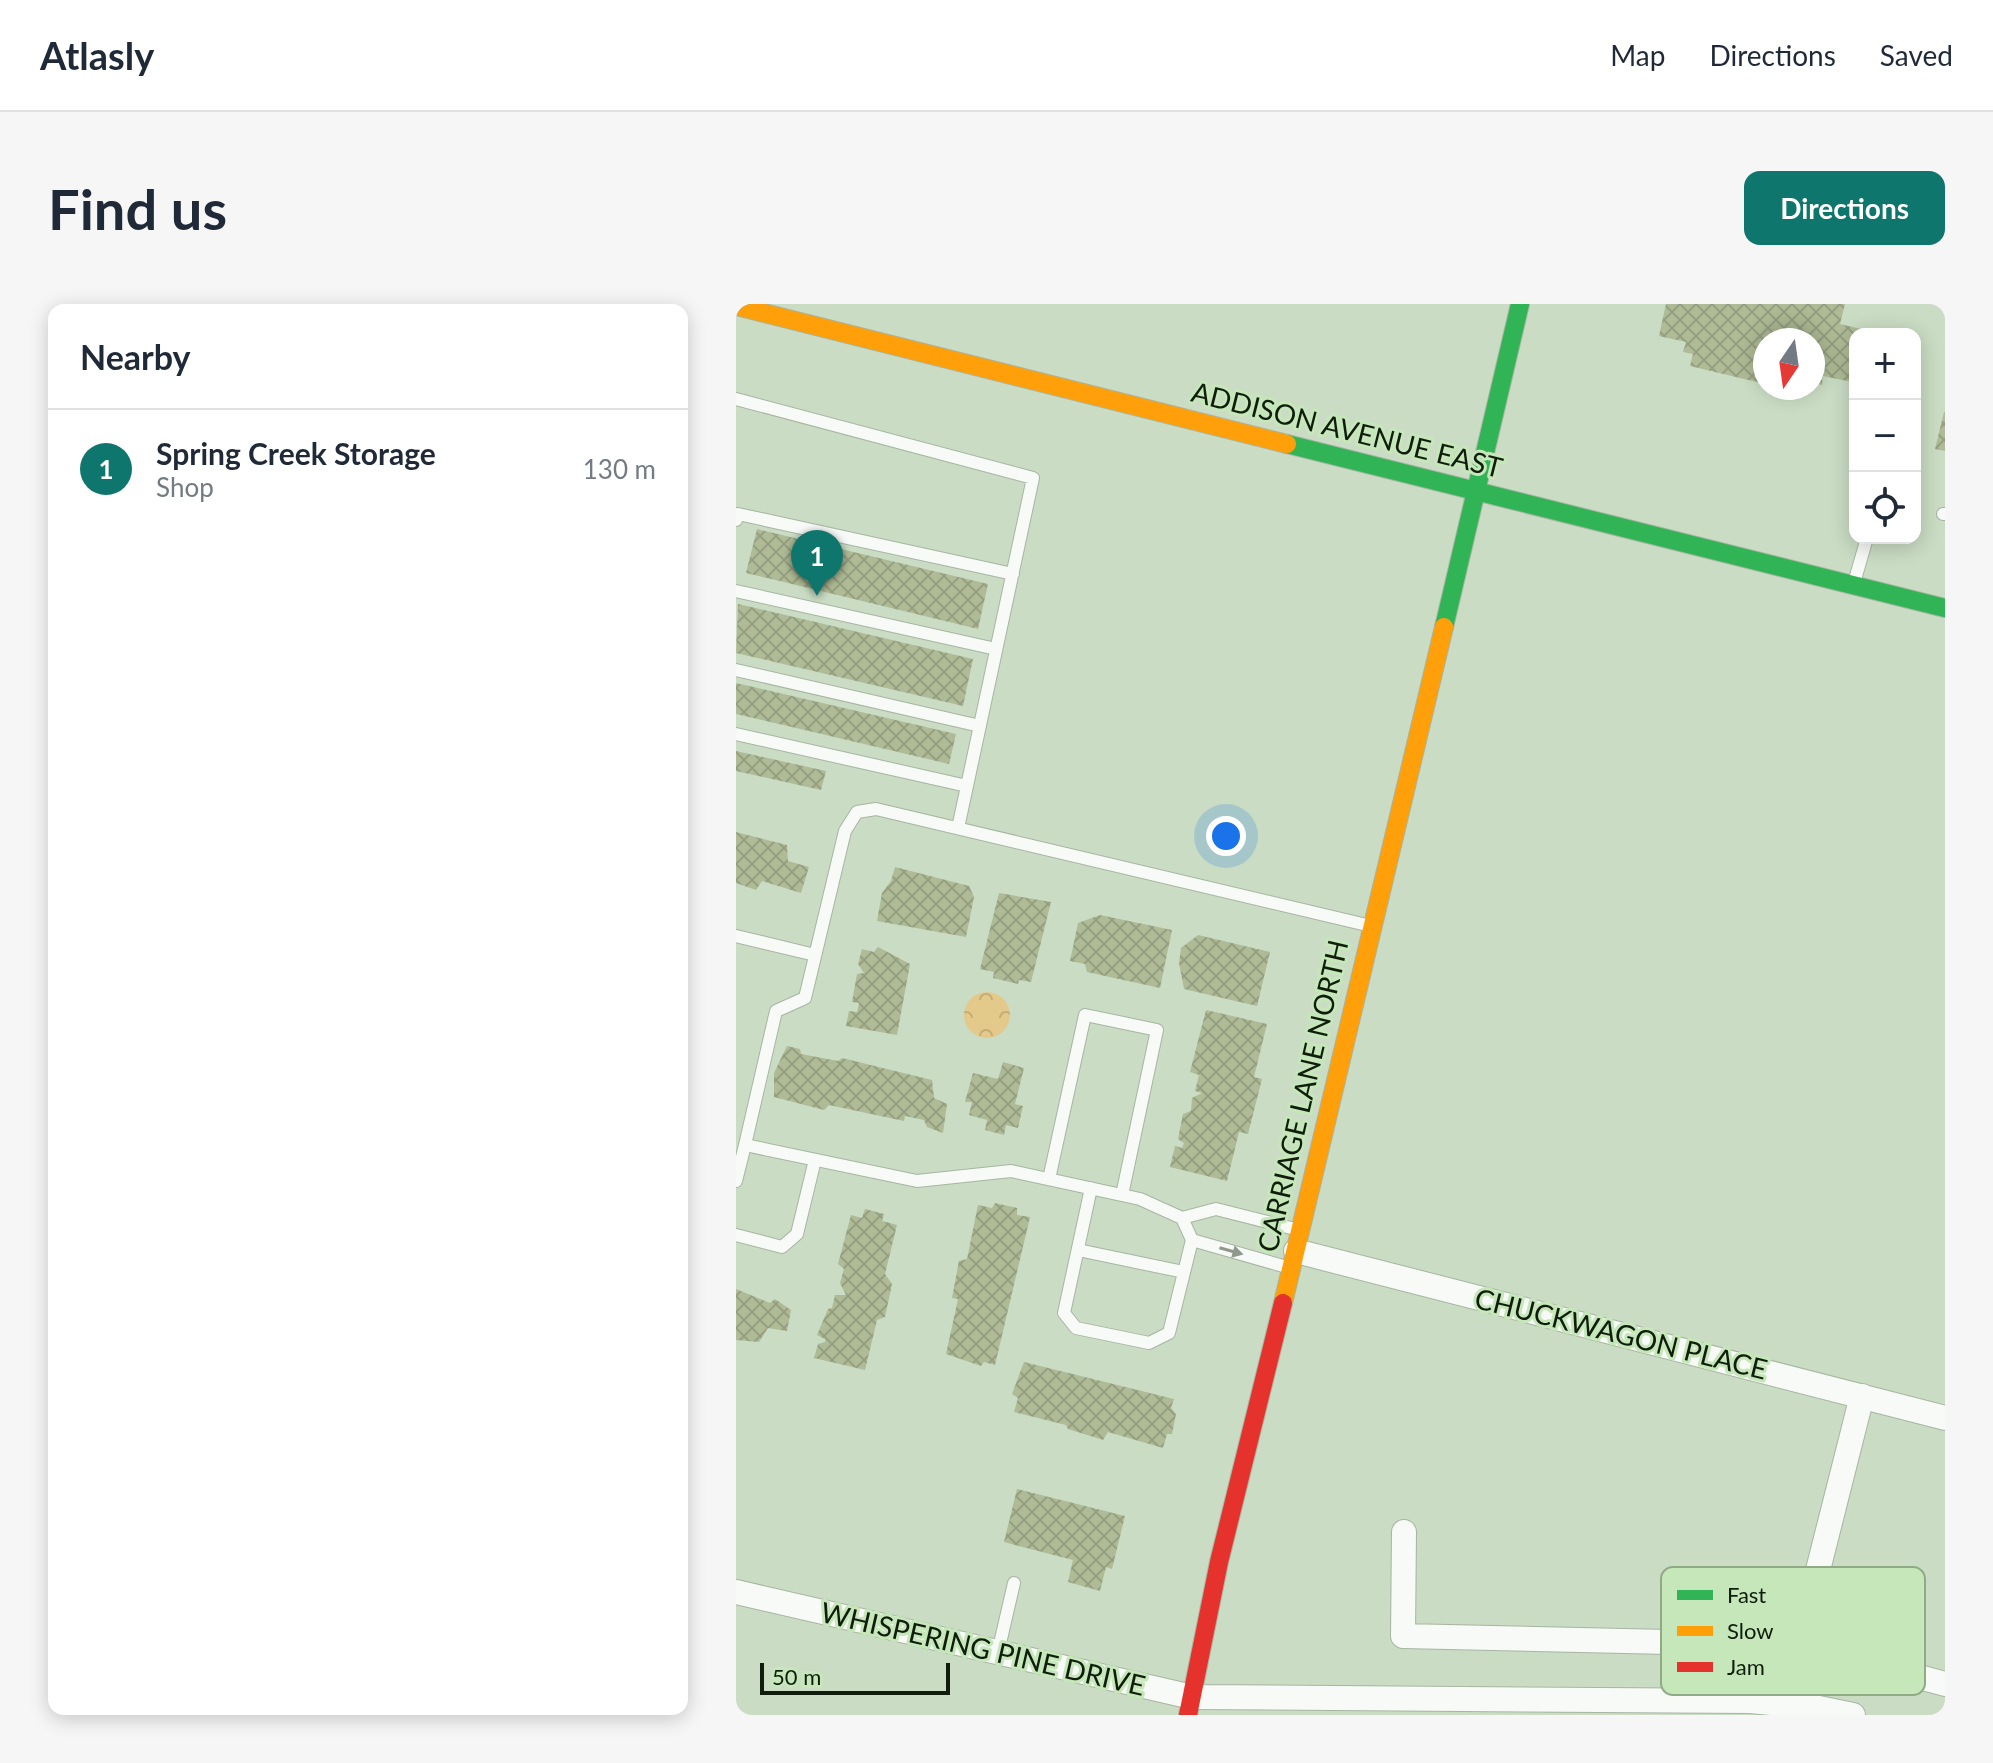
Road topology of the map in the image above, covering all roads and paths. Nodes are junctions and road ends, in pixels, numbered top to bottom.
1 (1520, 304) edge
2 (736, 306) edge
3 (736, 399) edge
4 (1475, 491) junction
5 (736, 520) edge
6 (1865, 544) edge
7 (1013, 574) junction
8 (1853, 586) junction
9 (736, 591) edge
10 (1945, 608) edge
11 (996, 649) junction
12 (736, 670) edge
13 (980, 726) junction
14 (736, 734) edge
15 (967, 786) junction
16 (958, 828) junction
17 (1371, 926) junction
18 (736, 936) edge
19 (815, 955) junction
20 (745, 1145) junction
21 (815, 1160) junction
22 (1049, 1179) junction
23 (736, 1181) edge
24 (1091, 1188) junction
25 (1122, 1195) junction
26 (1182, 1218) junction
27 (736, 1235) edge
28 (1192, 1240) junction
29 (1078, 1250) junction
30 (1296, 1250) junction
31 (1184, 1272) junction
32 (1862, 1396) junction
33 (1945, 1418) edge
34 (1404, 1532) dead end
35 (1819, 1567) edge
36 (1014, 1583) dead end
37 (736, 1592) edge
38 (1661, 1642) edge
39 (998, 1652) junction
40 (1925, 1679) edge
41 (1945, 1684) edge
42 (1794, 1695) edge
43 (1793, 1705) junction
44 (1190, 1706) edge
45 (1853, 1715) edge

1 - 4 street, CARRIAGE LANE NORTH
2 - 4 street, ADDISON AVENUE EAST
3 - 7 lane
4 - 8 street, ADDISON AVENUE EAST
4 - 17 street, CARRIAGE LANE NORTH
5 - 7 lane
6 - 8 lane
7 - 11 lane
8 - 10 street, ADDISON AVENUE EAST
9 - 11 lane
11 - 13 lane
12 - 13 lane
13 - 15 lane
14 - 15 lane
15 - 16 lane
16 - 17 lane
16 - 19 lane
17 - 30 street, CARRIAGE LANE NORTH
18 - 19 lane
19 - 20 lane
20 - 21 lane
20 - 23 lane
21 - 22 lane
21 - 27 lane
22 - 24 lane
22 - 25 lane
24 - 25 lane
24 - 29 lane
25 - 26 lane
26 - 28 lane
26 - 30 lane
28 -> 30 lane
28 - 31 lane
29 - 31 lane
29 - 31 lane
30 - 32 street, CHUCKWAGON PLACE
30 - 44 street, CARRIAGE LANE NORTH
32 - 33 street, CHUCKWAGON PLACE
32 - 35 street
34 - 38 street
36 - 39 lane
37 - 39 street, WHISPERING PINE DRIVE
39 - 44 street, WHISPERING PINE DRIVE
40 - 41 street
42 - 43 street
43 - 44 street, WHISPERING PINE DRIVE
43 - 45 street, WHISPERING PINE DRIVE

